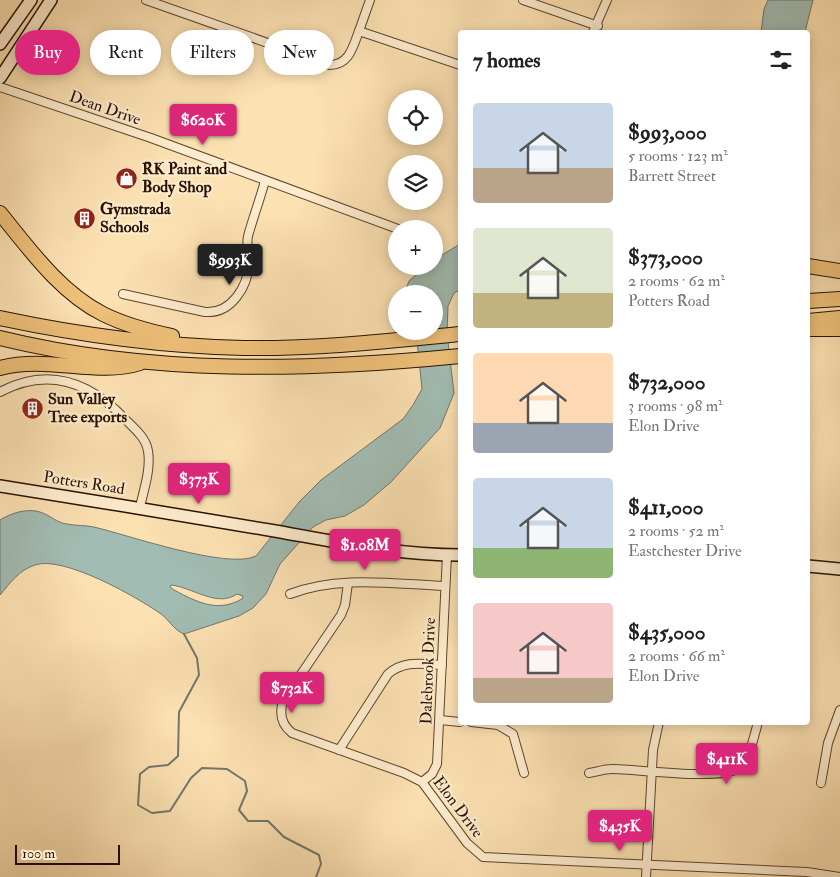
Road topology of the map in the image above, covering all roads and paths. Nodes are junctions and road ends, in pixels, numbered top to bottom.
1 (31, 0) edge
2 (51, 0) edge
3 (146, 0) edge
4 (370, 0) edge
5 (523, 0) edge
6 (607, 0) edge
7 (596, 29) edge
8 (359, 32) junction
9 (0, 44) edge
10 (458, 64) edge
11 (0, 78) edge
12 (0, 87) edge
13 (265, 181) junction
14 (0, 213) edge
15 (388, 225) edge
16 (810, 266) edge
17 (840, 271) edge
18 (123, 294) dead end
19 (840, 298) edge
20 (810, 301) edge
21 (0, 318) edge
22 (840, 318) edge
23 (810, 321) edge
24 (810, 329) edge
25 (840, 329) edge
26 (458, 334) edge
27 (0, 338) edge
28 (222, 347) junction
29 (458, 356) edge
30 (144, 362) junction
31 (0, 368) edge
32 (0, 392) edge
33 (0, 486) edge
34 (140, 507) junction
35 (458, 554) edge
36 (447, 555) junction
37 (810, 566) edge
38 (840, 569) edge
39 (348, 583) junction
40 (444, 586) junction
41 (290, 594) dead end
42 (442, 665) junction
43 (840, 710) edge
44 (440, 720) junction
45 (458, 722) edge
46 (498, 725) edge
47 (658, 725) edge
48 (757, 725) edge
49 (339, 750) junction
50 (652, 770) junction
51 (524, 773) dead end
52 (589, 773) dead end
53 (422, 782) junction
54 (821, 783) dead end
55 (647, 865) junction
56 (776, 874) edge
57 (840, 876) edge
58 (646, 877) edge

1 - 9 street
2 - 11 street
3 - 8 street
4 - 8 street
5 - 7 street
6 - 7 street
8 - 10 street
12 - 13 street, Dean Drive
13 - 15 street, Dean Drive
13 - 18 street
14 - 28 highway
16 - 17 highway
19 - 20 highway
21 - 28 highway
22 - 23 highway
24 - 25 highway
26 - 28 highway
27 - 30 highway
29 - 30 highway
30 - 31 highway
32 - 34 street
33 - 34 street, Potters Road
34 - 36 street, Potters Road
35 - 36 street, Potters Road
36 - 40 street, Dalebrook Drive
37 - 38 street
39 - 40 street
39 - 41 street
39 - 49 street, Elon Drive
40 - 42 street, Dalebrook Drive
42 - 44 street, Dalebrook Drive
42 - 49 street
43 - 54 street
44 - 45 street
44 - 53 street, Dalebrook Drive
46 - 51 street
47 - 50 street
48 - 50 street
49 - 53 street, Elon Drive
50 - 52 street
50 - 55 street
53 - 55 street, Elon Drive
55 - 56 street, Elon Drive
55 - 58 street
56 - 57 street, Elon Drive

